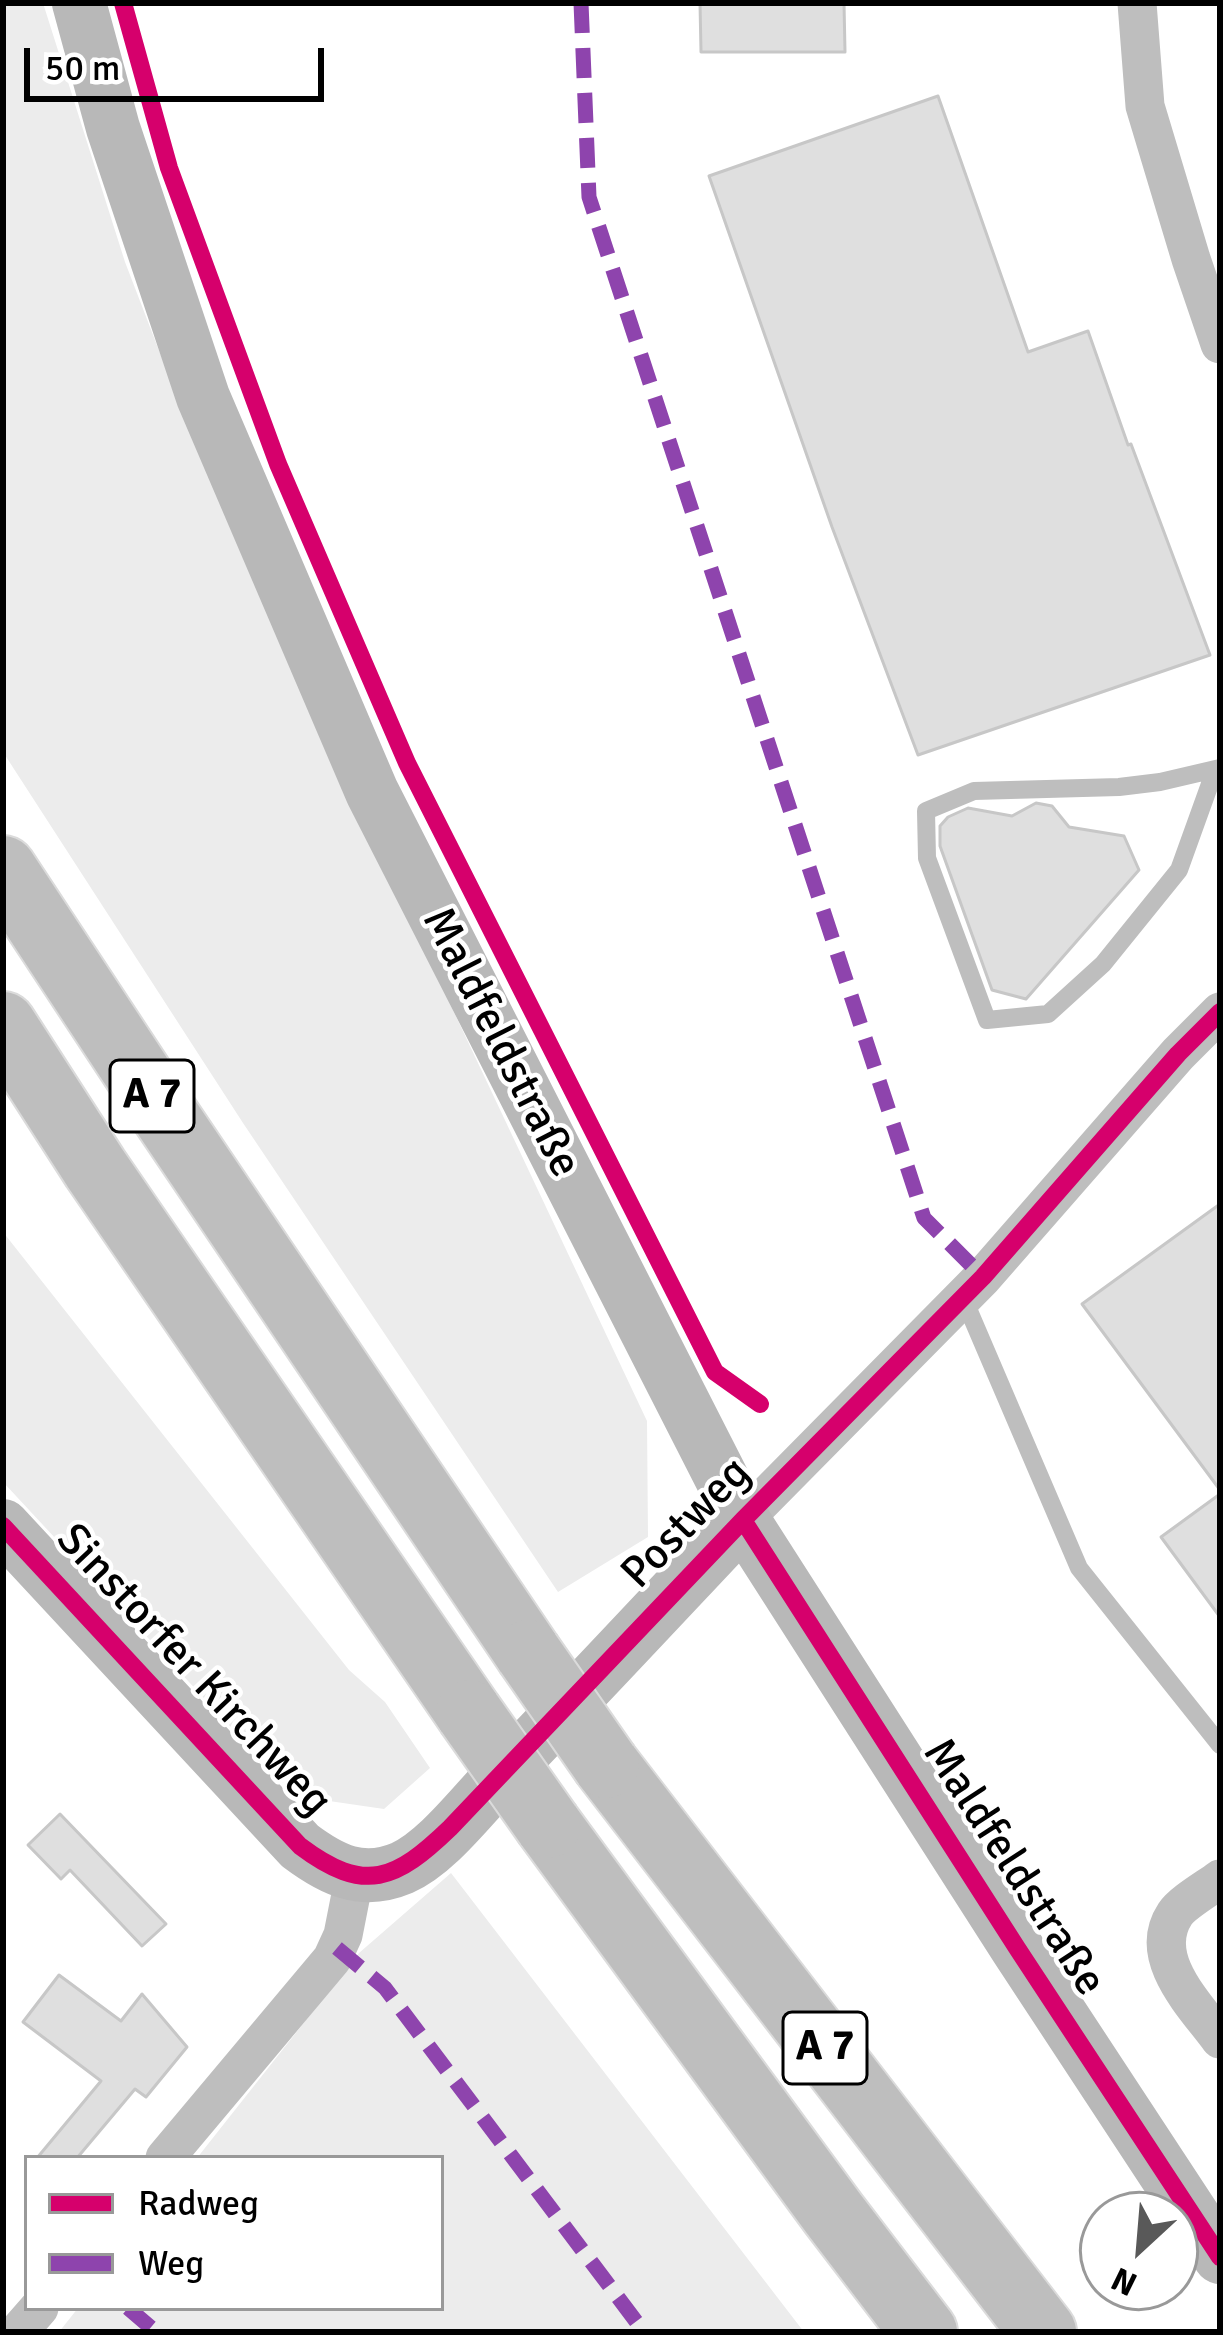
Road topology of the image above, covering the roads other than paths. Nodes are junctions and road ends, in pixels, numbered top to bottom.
1 (79, 3) edge
2 (1138, 3) edge
3 (1220, 344) edge
4 (1217, 769) edge
5 (3, 869) edge
6 (1220, 1012) edge
7 (3, 1025) edge
8 (963, 1297) junction
9 (742, 1520) junction
10 (3, 1526) edge
11 (1220, 1745) edge
12 (341, 1870) junction
13 (1220, 1879) edge
14 (1220, 2039) edge
15 (169, 2155) edge
16 (1220, 2257) edge
17 (924, 2332) edge
18 (1043, 2332) edge

1 - 9 main road, Maldfeldstraße
2 - 3 street
4 - 4 lane
5 - 18 highway, A 7, bridge
6 - 8 street, Postweg
7 - 17 highway, A 7, bridge
8 - 9 street, Postweg
8 - 11 lane
9 - 12 main road, Postweg
9 - 16 main road, Maldfeldstraße
10 - 12 main road, Sinstorfer Kirchweg
12 - 15 street
13 - 14 street

